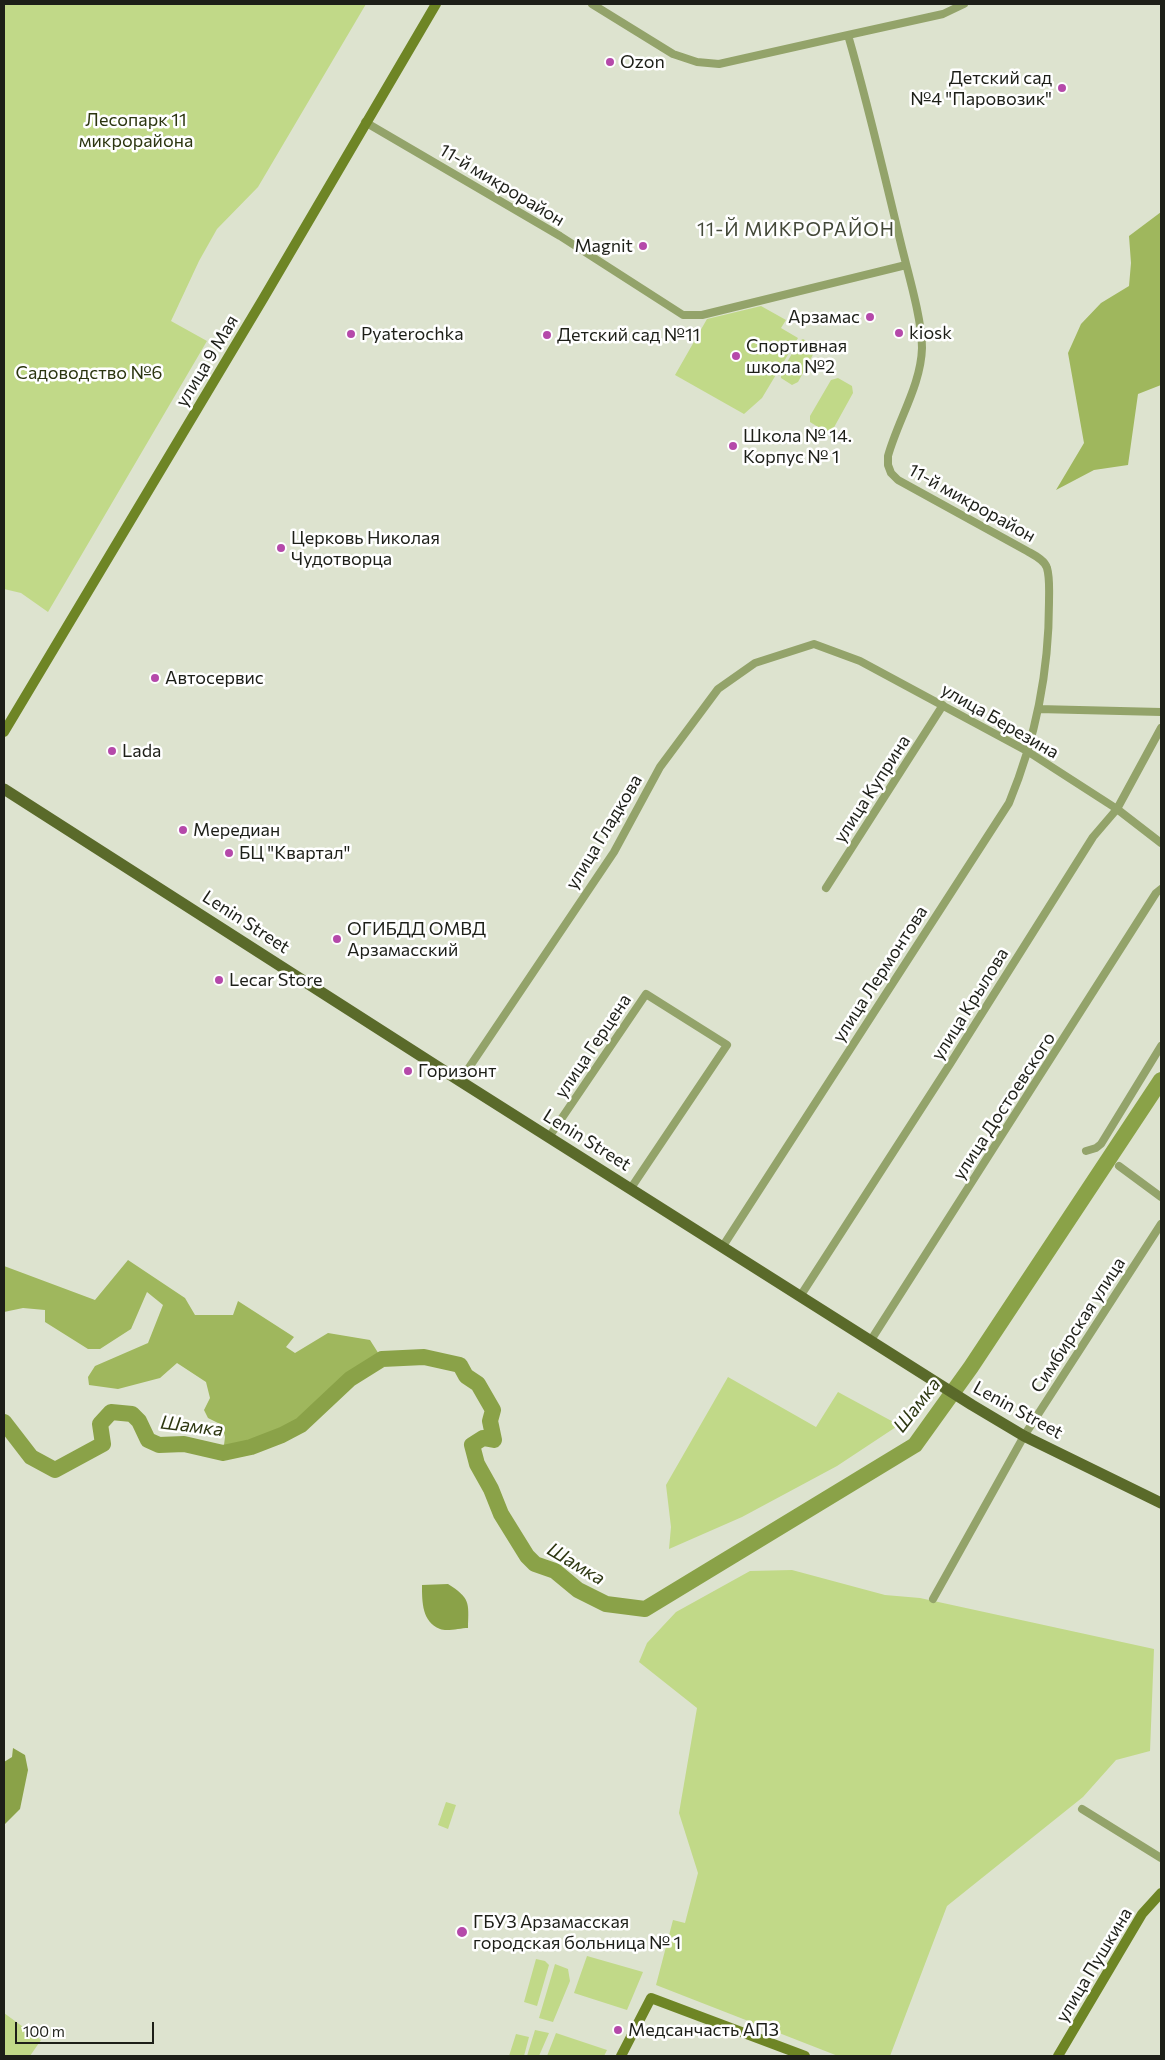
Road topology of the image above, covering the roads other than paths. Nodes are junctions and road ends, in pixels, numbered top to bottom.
1 (436, 4) edge
2 (592, 4) edge
3 (964, 4) edge
4 (848, 35) junction
5 (365, 122) junction
6 (906, 265) junction
7 (814, 644) joint
8 (943, 705) junction
9 (1038, 708) junction
10 (1161, 712) edge
11 (1161, 728) edge
12 (4, 732) edge
13 (1027, 751) junction
14 (4, 789) edge
15 (1117, 809) junction
16 (1161, 843) edge
17 (826, 888) dead end
18 (1161, 889) edge
19 (1161, 1046) edge
20 (460, 1081) junction
21 (550, 1138) junction
22 (1086, 1151) dead end
23 (1119, 1166) dead end
24 (631, 1188) junction
25 (1161, 1196) edge
26 (1161, 1224) edge
27 (722, 1246) junction
28 (801, 1295) junction
29 (871, 1340) junction
30 (1024, 1436) junction
31 (1161, 1504) edge
32 (933, 1599) dead end
33 (1082, 1810) dead end
34 (1161, 1858) edge
35 (1161, 1893) edge
36 (620, 2056) edge
37 (805, 2056) edge
38 (1058, 2056) edge

1 - 5 main road, улица 9 Мая
2 - 4 street
3 - 4 street
4 - 6 street, 11-й микрорайон
5 - 6 street, 11-й микрорайон
5 - 12 main road, улица 9 Мая
6 - 9 street, 11-й микрорайон
7 - 8 street, улица Березина
7 - 20 street, улица Гладкова
8 - 13 street, улица Березина
8 - 17 street, улица Куприна
9 - 10 street
9 - 13 street, улица Лермонтова
11 - 15 street, улица Крылова
13 - 15 street, улица Березина
13 - 27 street, улица Лермонтова
14 - 20 main road, Lenin Street
15 - 16 street, улица Березина
15 - 28 street, улица Крылова
18 - 29 street, улица Достоевского
19 - 22 street
20 - 21 main road, Lenin Street
21 - 24 main road, Lenin Street
21 - 24 street, улица Герцена
23 - 25 street
24 - 27 main road, Lenin Street
26 - 30 street, Симбирская улица
27 - 28 main road, Lenin Street
28 - 29 main road, Lenin Street
29 - 30 main road, Lenin Street
30 - 31 main road, Lenin Street
30 - 32 street, Симбирская улица
33 - 34 street
35 - 38 main road, улица Пушкина
36 - 37 main road

